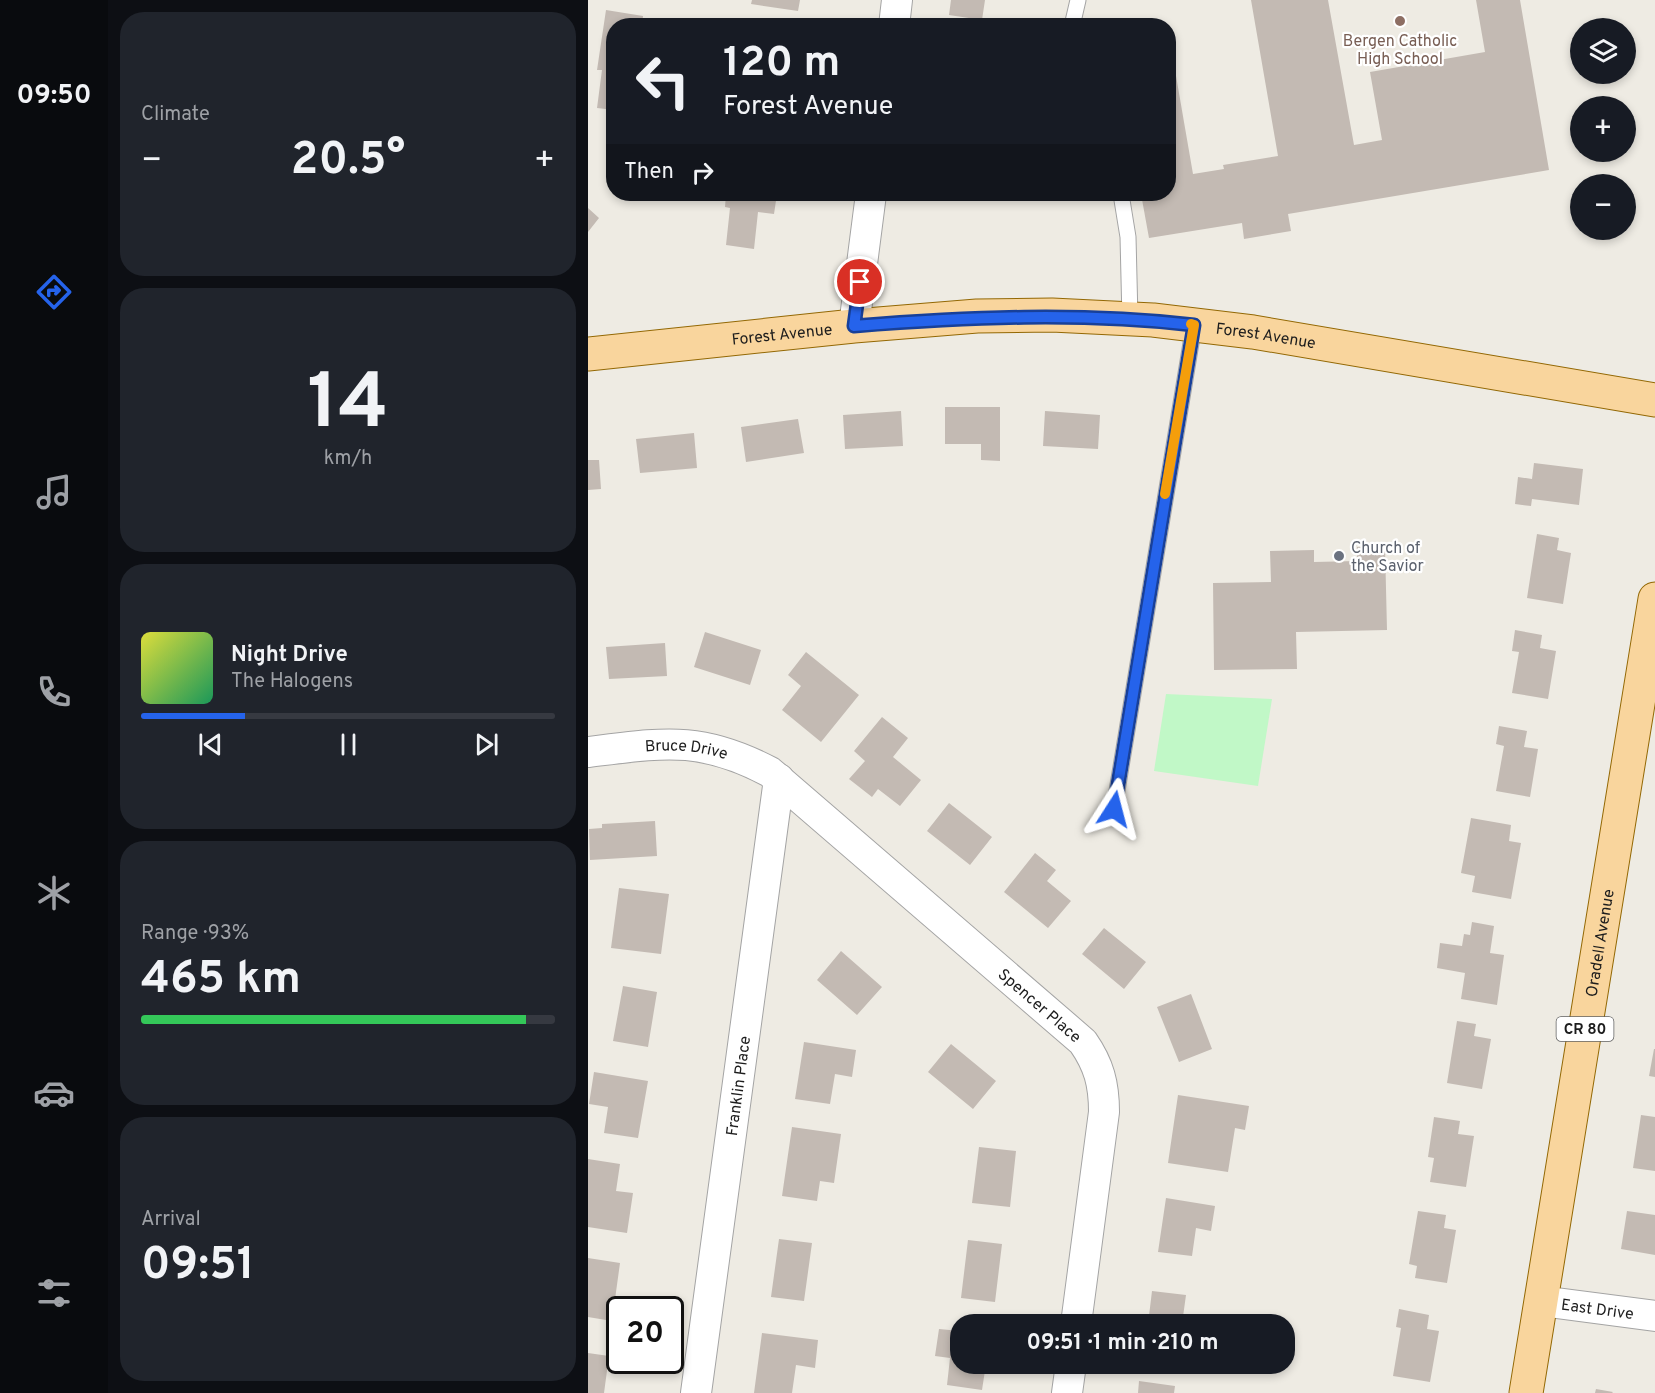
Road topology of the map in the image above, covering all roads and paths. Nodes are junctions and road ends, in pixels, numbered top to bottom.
1 (897, 0) edge
2 (1078, 0) edge
3 (895, 18) edge
4 (1074, 18) edge
5 (871, 201) edge
6 (1122, 201) edge
7 (1130, 319) junction
8 (1194, 325) junction
9 (854, 326) junction
10 (588, 354) edge
11 (1655, 400) edge
12 (1655, 599) edge
13 (588, 752) edge
14 (779, 779) junction
15 (1114, 809) dead end
16 (1541, 1301) junction
17 (1077, 1314) edge
18 (1655, 1316) edge
19 (1070, 1374) edge
20 (696, 1393) edge
21 (1067, 1393) edge
22 (1526, 1393) edge

1 - 3 street
2 - 4 lane
5 - 9 street
6 - 7 lane
7 - 8 main road, Forest Avenue
7 - 9 main road, Forest Avenue
8 - 11 main road, Forest Avenue
8 - 15 lane
9 - 10 main road, Forest Avenue
12 - 16 main road, Oradell Avenue / CR 80
13 - 14 street, Bruce Drive
14 - 17 street, Spencer Place
14 - 20 street, Franklin Place
16 - 18 street, East Drive
16 - 22 main road, Oradell Avenue / CR 80
19 - 21 street

